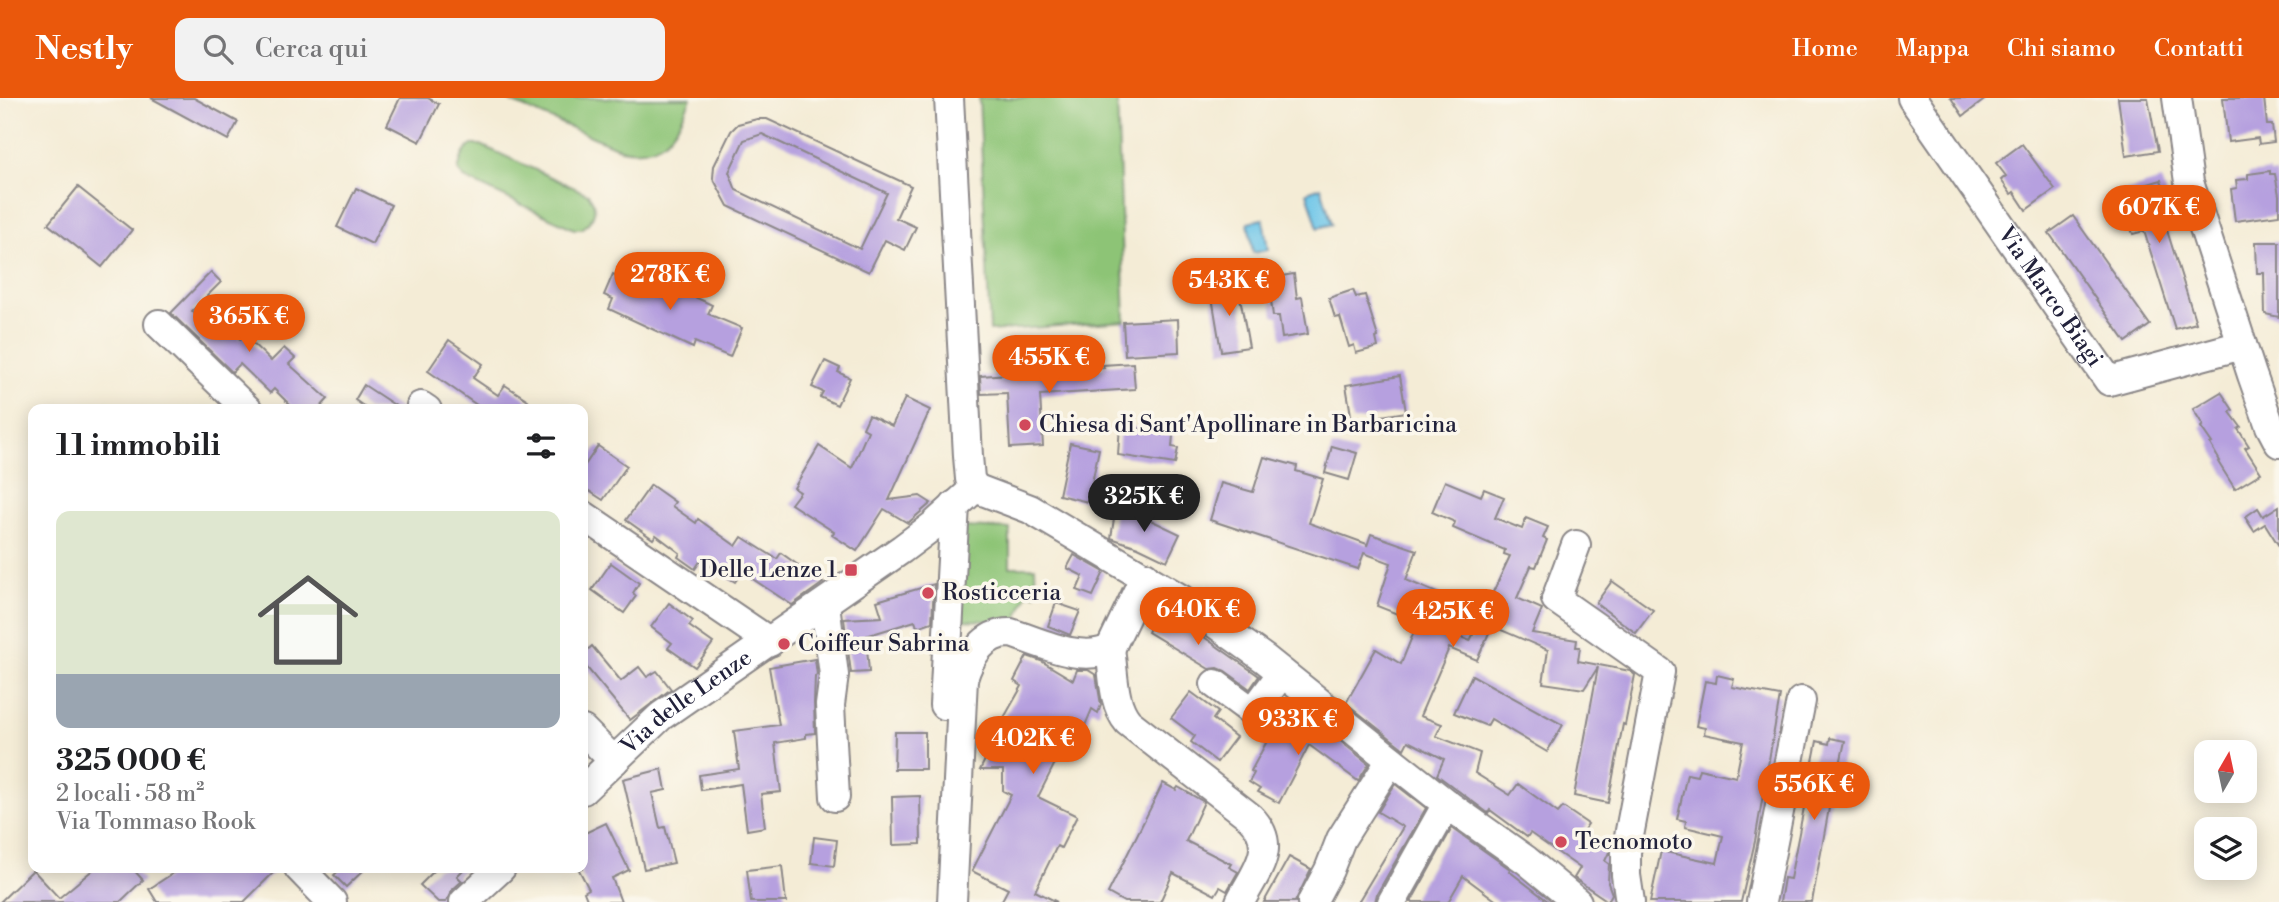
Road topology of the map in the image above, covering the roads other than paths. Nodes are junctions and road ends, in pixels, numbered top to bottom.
1 (949, 98) edge
2 (1912, 98) edge
3 (2177, 98) edge
4 (159, 324) dead end
5 (2242, 345) junction
6 (242, 404) edge
7 (2276, 427) edge
8 (965, 497) junction
9 (588, 518) edge
10 (1576, 545) dead end
11 (1145, 576) junction
12 (825, 604) junction
13 (770, 642) junction
14 (1110, 649) junction
15 (1282, 673) junction
16 (1215, 684) dead end
17 (1801, 701) dead end
18 (588, 735) edge
19 (1391, 760) junction
20 (614, 761) junction
21 (588, 785) edge
22 (835, 797) dead end
23 (1447, 804) junction
24 (304, 873) edge
25 (496, 873) edge
26 (1628, 899) edge
27 (332, 902) edge
28 (464, 902) edge
29 (933, 902) edge
30 (952, 902) edge
31 (1240, 902) edge
32 (1312, 902) edge
33 (1392, 902) edge
34 (1577, 902) edge
35 (1761, 902) edge

1 - 8 street
2 - 5 street, Via Marco Biagi
3 - 5 street
4 - 6 street
5 - 7 street
8 - 11 street
8 - 12 street, Via delle Lenze
8 - 29 street
9 - 13 street
10 - 26 street
11 - 14 street
11 - 15 street
12 - 13 street, Via delle Lenze
12 - 22 street
13 - 20 street, Via delle Lenze
14 - 30 street
14 - 31 street
15 - 16 street
15 - 19 street
17 - 35 street
18 - 20 street
19 - 23 street
19 - 32 street
20 - 21 street, Via delle Lenze
23 - 33 street
23 - 34 street
24 - 27 street
25 - 28 street

